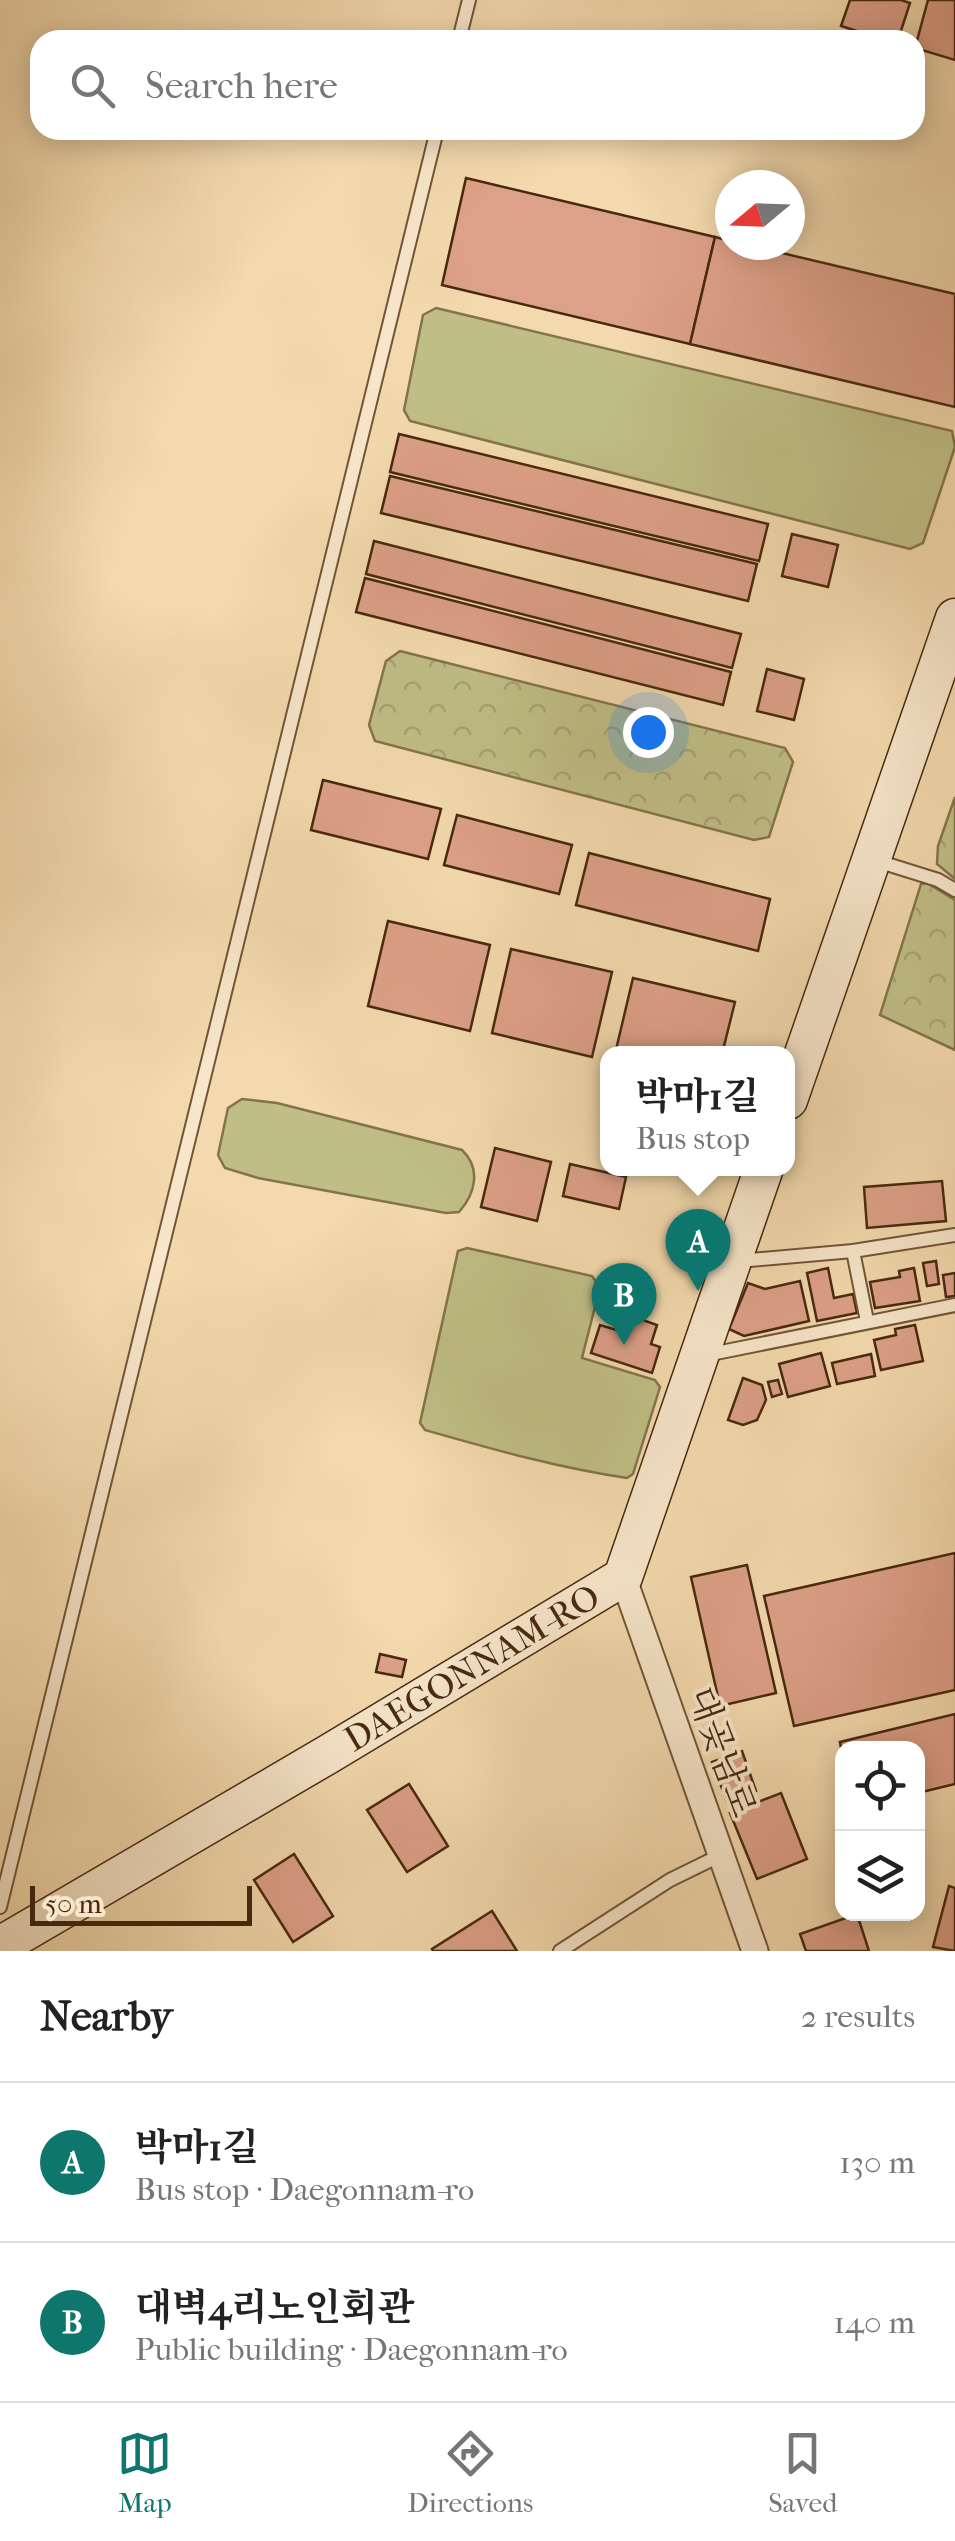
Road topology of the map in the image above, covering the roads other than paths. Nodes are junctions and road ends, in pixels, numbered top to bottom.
1 (469, 0) edge
2 (462, 30) edge
3 (435, 140) edge
4 (955, 618) edge
5 (871, 860) junction
6 (955, 890) edge
7 (795, 1080) edge
8 (761, 1176) edge
9 (955, 1235) edge
10 (853, 1251) junction
11 (732, 1262) junction
12 (955, 1305) edge
13 (867, 1321) junction
14 (698, 1357) junction
15 (622, 1577) junction
16 (721, 1854) junction
17 (0, 1907) edge
18 (0, 1946) edge
19 (560, 1951) edge
20 (756, 1951) edge

1 - 2 lane
3 - 17 lane
4 - 5 street
5 - 6 lane
5 - 7 street
8 - 11 street, DAEGONNAM-RO
9 - 10 lane
10 - 11 lane
10 - 13 lane
11 - 14 street, DAEGONNAM-RO
12 - 13 lane
13 - 14 lane
14 - 15 street, DAEGONNAM-RO
15 - 16 street, 대곶남로
15 - 18 street, DAEGONNAM-RO
16 - 19 lane
16 - 20 street, 대곶남로

